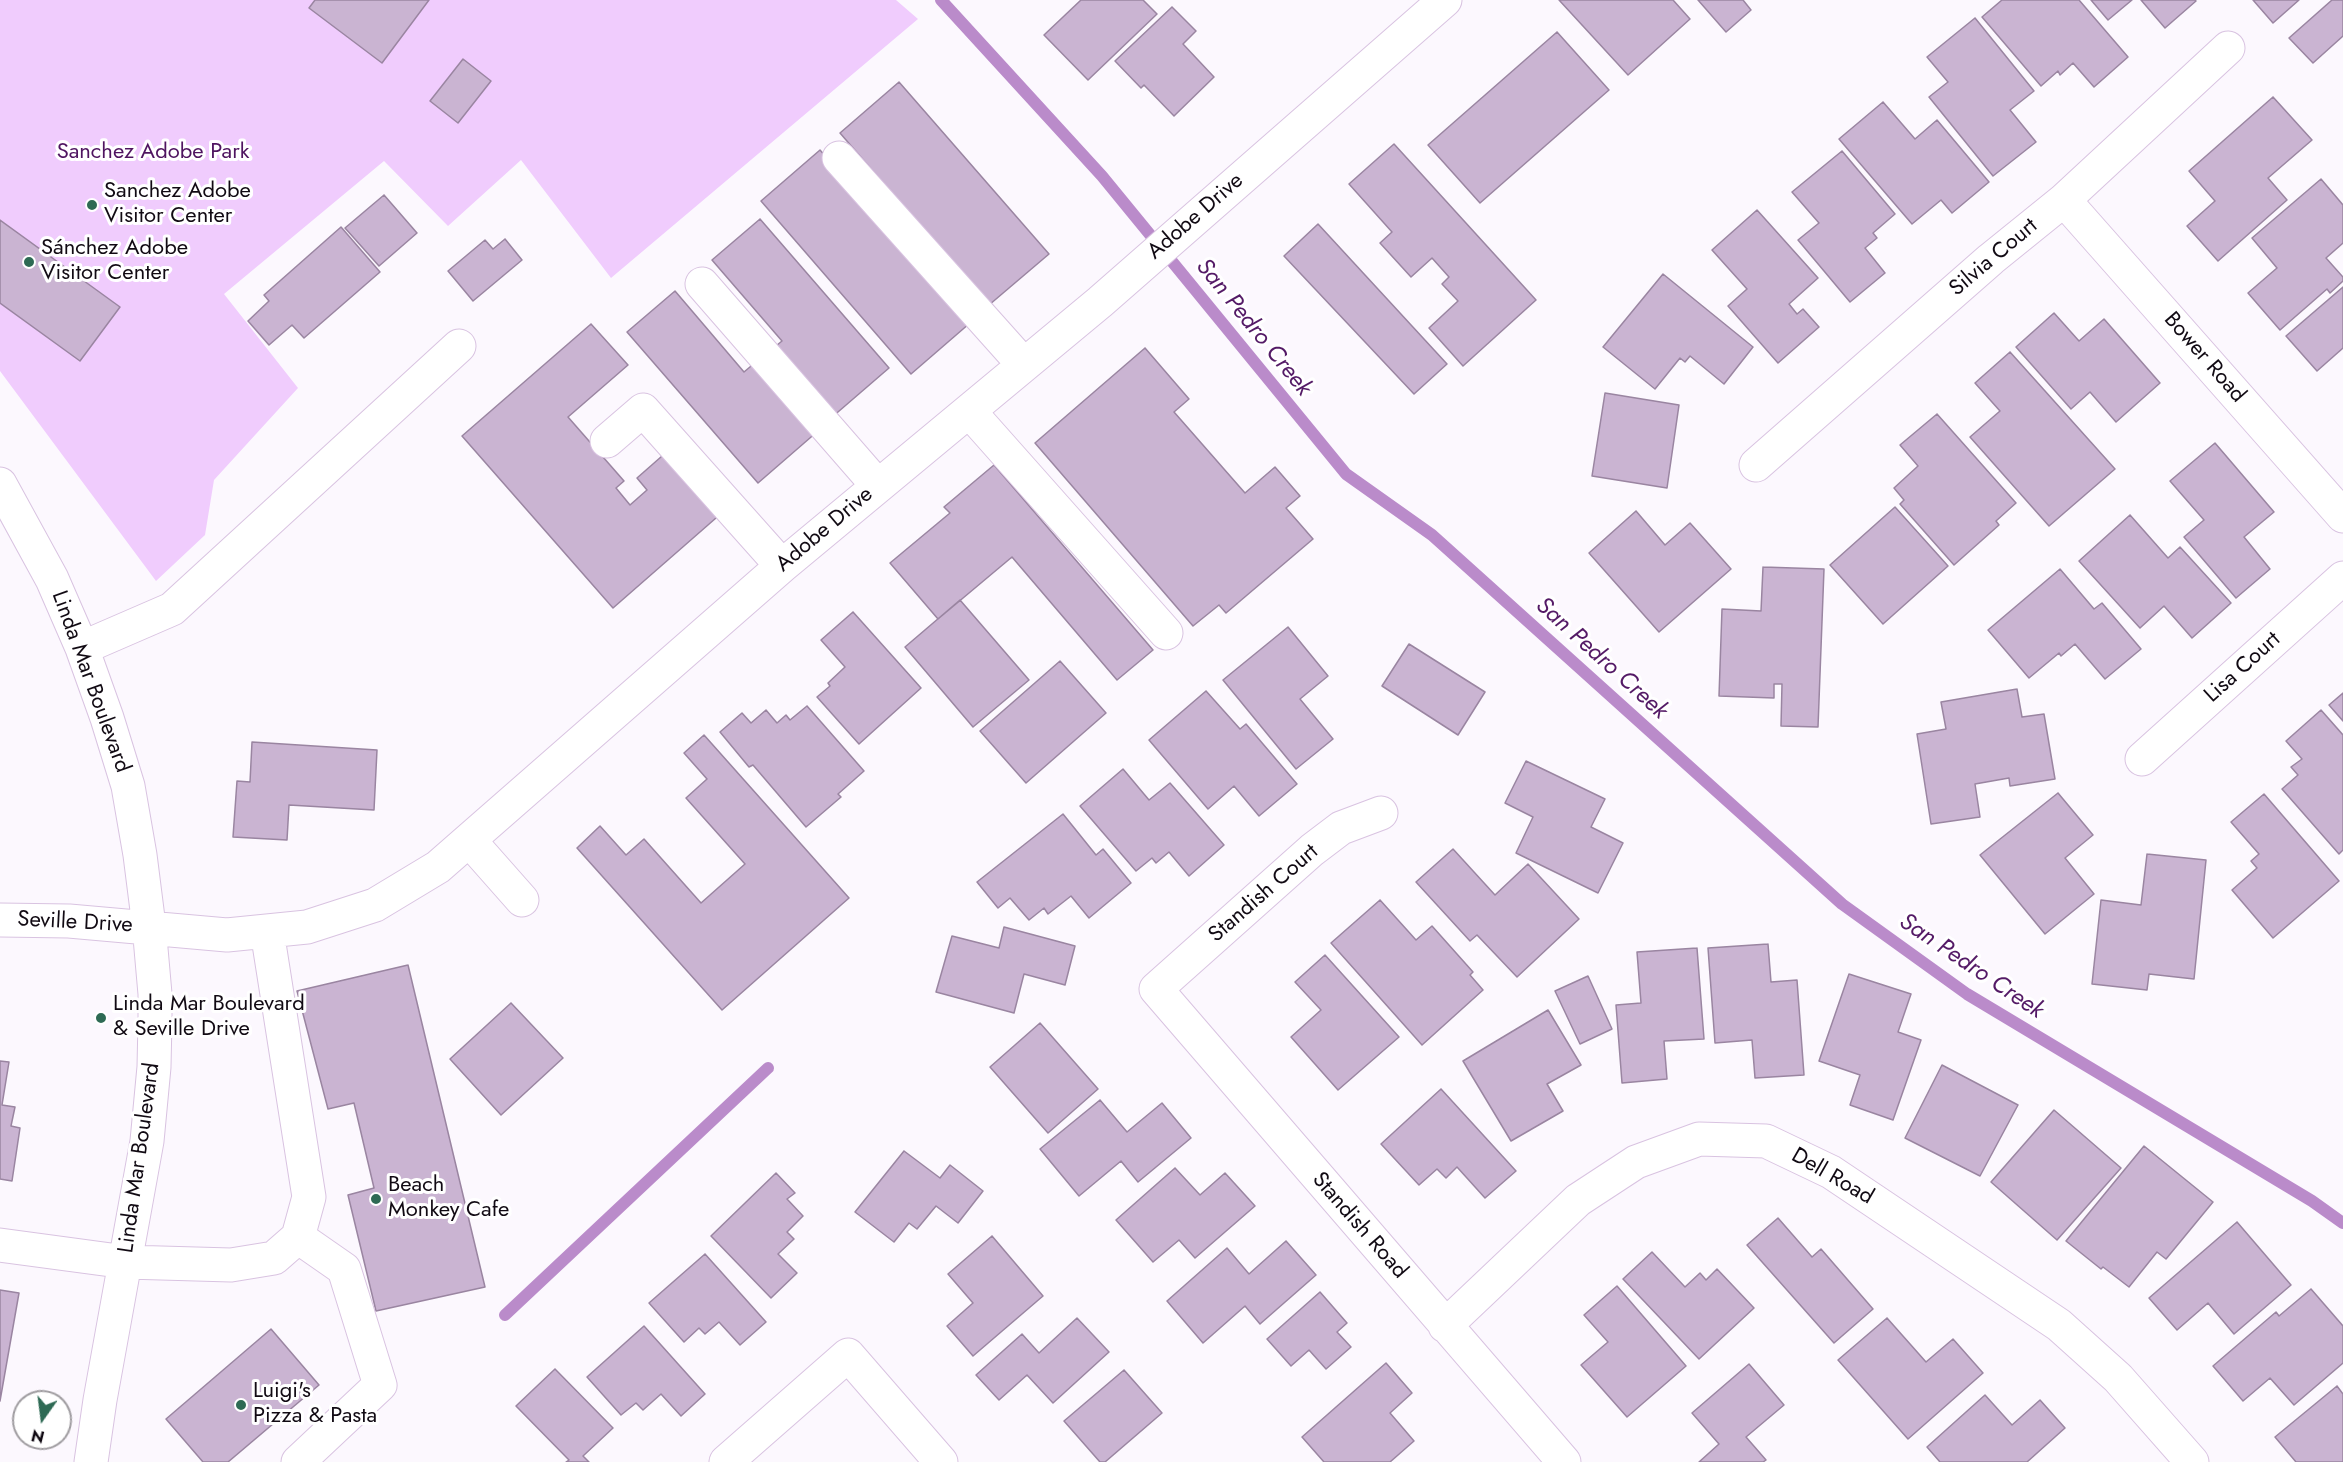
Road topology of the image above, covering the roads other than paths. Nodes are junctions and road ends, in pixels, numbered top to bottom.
1 (1445, 0) edge
2 (2228, 48) dead end
3 (839, 158) dead end
4 (2064, 200) junction
5 (702, 284) dead end
6 (459, 346) dead end
7 (1024, 365) junction
8 (969, 411) junction
9 (607, 441) dead end
10 (1756, 465) dead end
11 (0, 484) edge
12 (878, 486) junction
13 (2343, 516) edge
14 (782, 566) junction
15 (2343, 578) edge
16 (1166, 633) dead end
17 (81, 648) junction
18 (2142, 759) dead end
19 (1381, 813) dead end
20 (469, 840) junction
21 (522, 900) dead end
22 (0, 920) edge
23 (149, 926) junction
24 (267, 931) junction
25 (1156, 989) joint
26 (298, 1237) junction
27 (0, 1245) edge
28 (126, 1262) junction
29 (1445, 1326) junction
30 (91, 1462) edge
31 (298, 1462) edge
32 (726, 1462) edge
33 (941, 1462) edge
34 (1564, 1462) edge
35 (2192, 1462) edge

1 - 7 street, Adobe Drive
2 - 4 street, Silvia Court
3 - 7 street
4 - 10 street, Silvia Court
4 - 13 street, Bower Road
5 - 12 street
6 - 17 street
7 - 8 street, Adobe Drive
8 - 12 street, Adobe Drive
8 - 16 street
9 - 14 street
11 - 17 street, Linda Mar Boulevard
12 - 14 street, Adobe Drive
14 - 20 street, Adobe Drive
15 - 18 street, Lisa Court
17 - 23 street, Linda Mar Boulevard
19 - 25 street, Standish Court
20 - 21 street
20 - 24 street, Adobe Drive
22 - 23 street, Seville Drive
23 - 24 street, Adobe Drive
23 - 28 street, Linda Mar Boulevard
24 - 26 street
25 - 29 street, Standish Road
26 - 28 street
26 - 31 street
27 - 28 street
28 - 30 street, Linda Mar Boulevard
29 - 34 street, Standish Road
29 - 35 street, Dell Road
32 - 33 street

